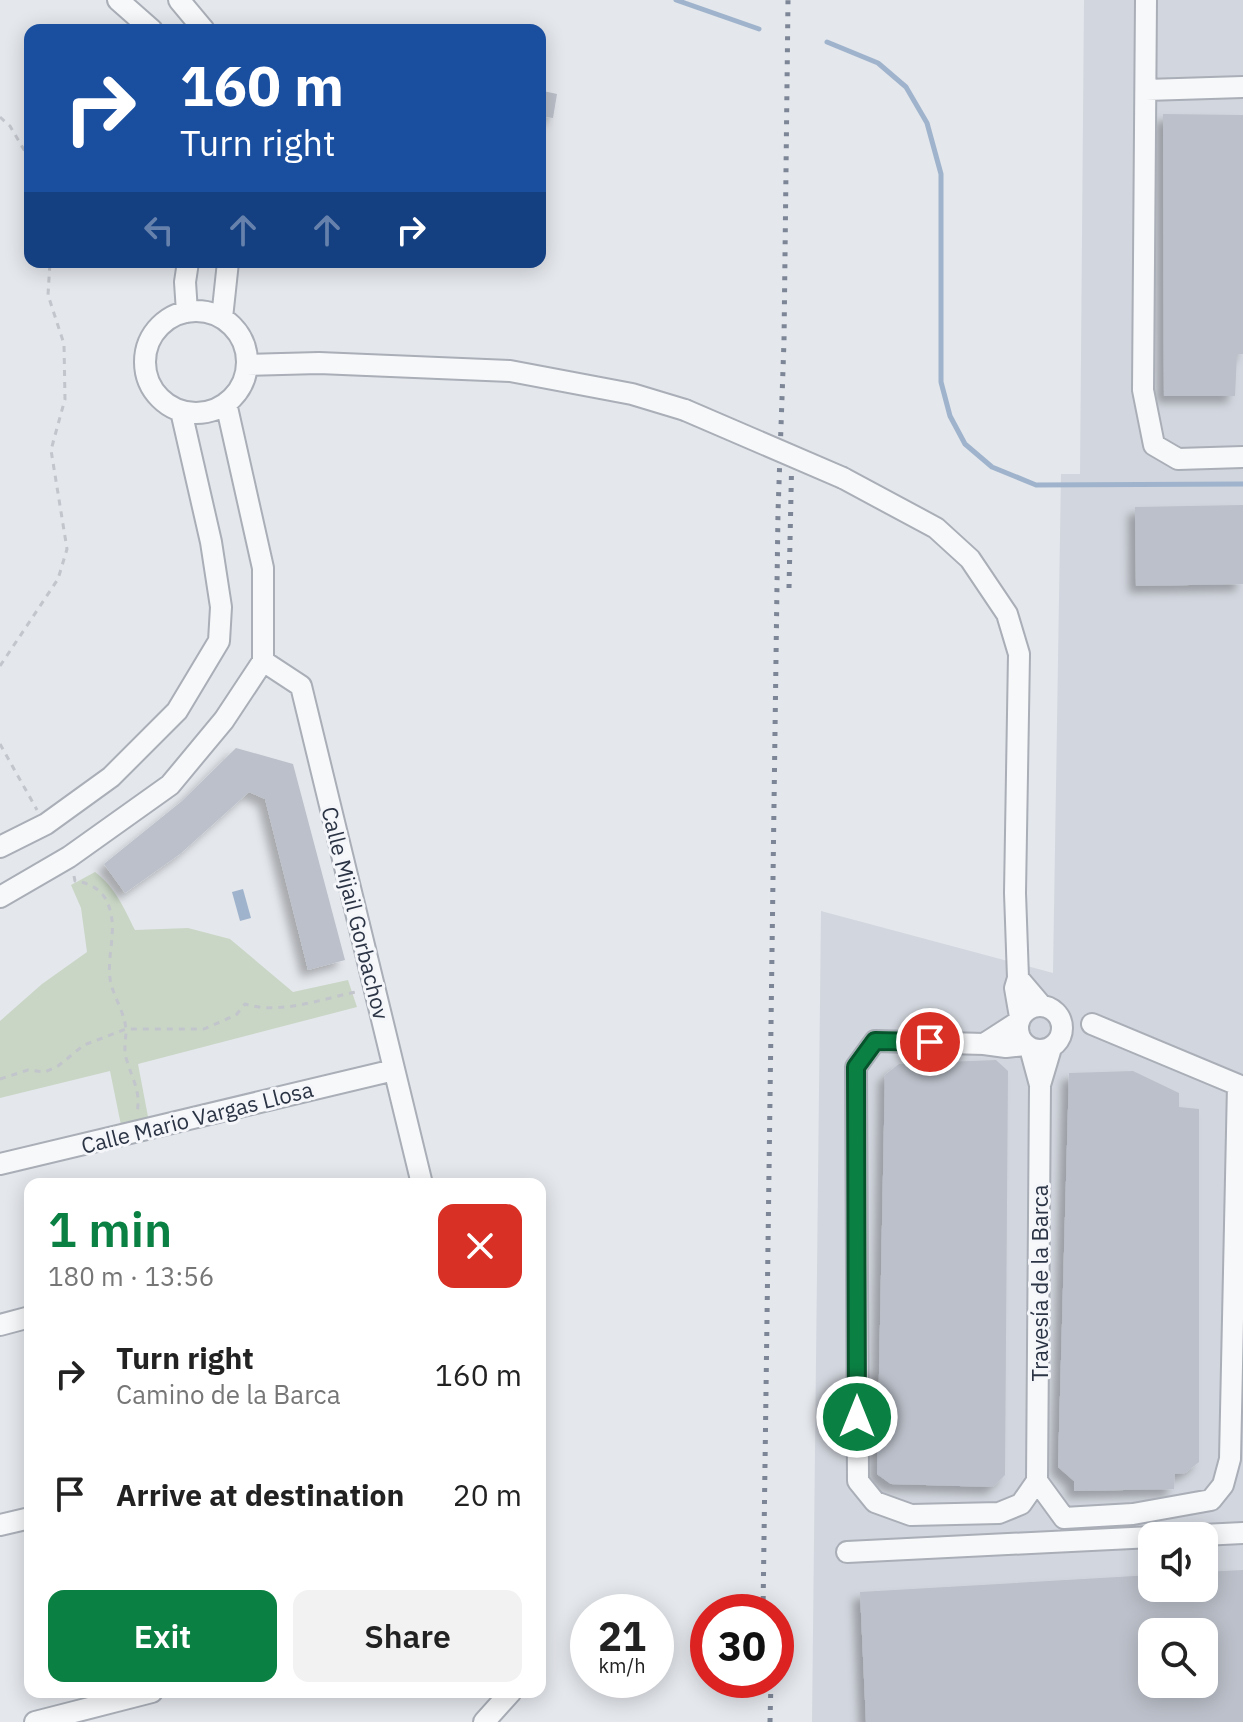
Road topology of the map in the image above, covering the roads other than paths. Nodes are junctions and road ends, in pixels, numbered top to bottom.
1 (118, 0) edge
2 (179, 0) edge
3 (1146, 0) edge
4 (145, 24) edge
5 (199, 24) edge
6 (1243, 87) edge
7 (1146, 90) junction
8 (188, 268) edge
9 (227, 268) edge
10 (187, 312) junction
11 (222, 318) junction
12 (247, 365) junction
13 (226, 403) junction
14 (181, 411) junction
15 (1243, 457) edge
16 (263, 661) junction
17 (0, 847) edge
18 (0, 897) edge
19 (1018, 978) junction
20 (1047, 1008) junction
21 (1019, 1019) junction
22 (1092, 1024) junction
23 (984, 1044) junction
24 (1041, 1045) junction
25 (394, 1070) junction
26 (1240, 1086) edge
27 (0, 1164) edge
28 (421, 1178) edge
29 (24, 1319) edge
30 (0, 1325) edge
31 (1037, 1481) junction
32 (24, 1519) edge
33 (0, 1525) edge
34 (1243, 1533) edge
35 (1218, 1534) edge
36 (1138, 1538) edge
37 (847, 1552) dead end
38 (129, 1698) edge
39 (506, 1698) edge
40 (35, 1722) edge
41 (484, 1722) edge

1 - 4 street
2 - 5 street
3 - 7 street
6 - 7 street
7 - 15 street
8 - 10 street
9 - 11 street
10 - 11 street
10 - 14 street
11 - 12 street
12 - 13 street
12 - 19 street, bridge
13 - 14 street
13 - 16 street
14 - 17 street
16 - 18 street
16 - 25 street, Calle Mijail Gorbachov
19 - 20 street
19 - 21 street
20 - 21 street
20 - 22 street
20 - 24 street
21 - 23 street
21 - 24 street
22 - 24 street
22 - 26 street
23 - 24 street
23 - 31 street
24 - 31 street, Travesía de la Barca
25 - 27 street, Calle Mario Vargas Llosa
25 - 28 street, Calle Mijail Gorbachov
26 - 31 street
29 - 30 street
32 - 33 street
34 - 35 street
36 - 37 street
38 - 40 street
39 - 41 street

